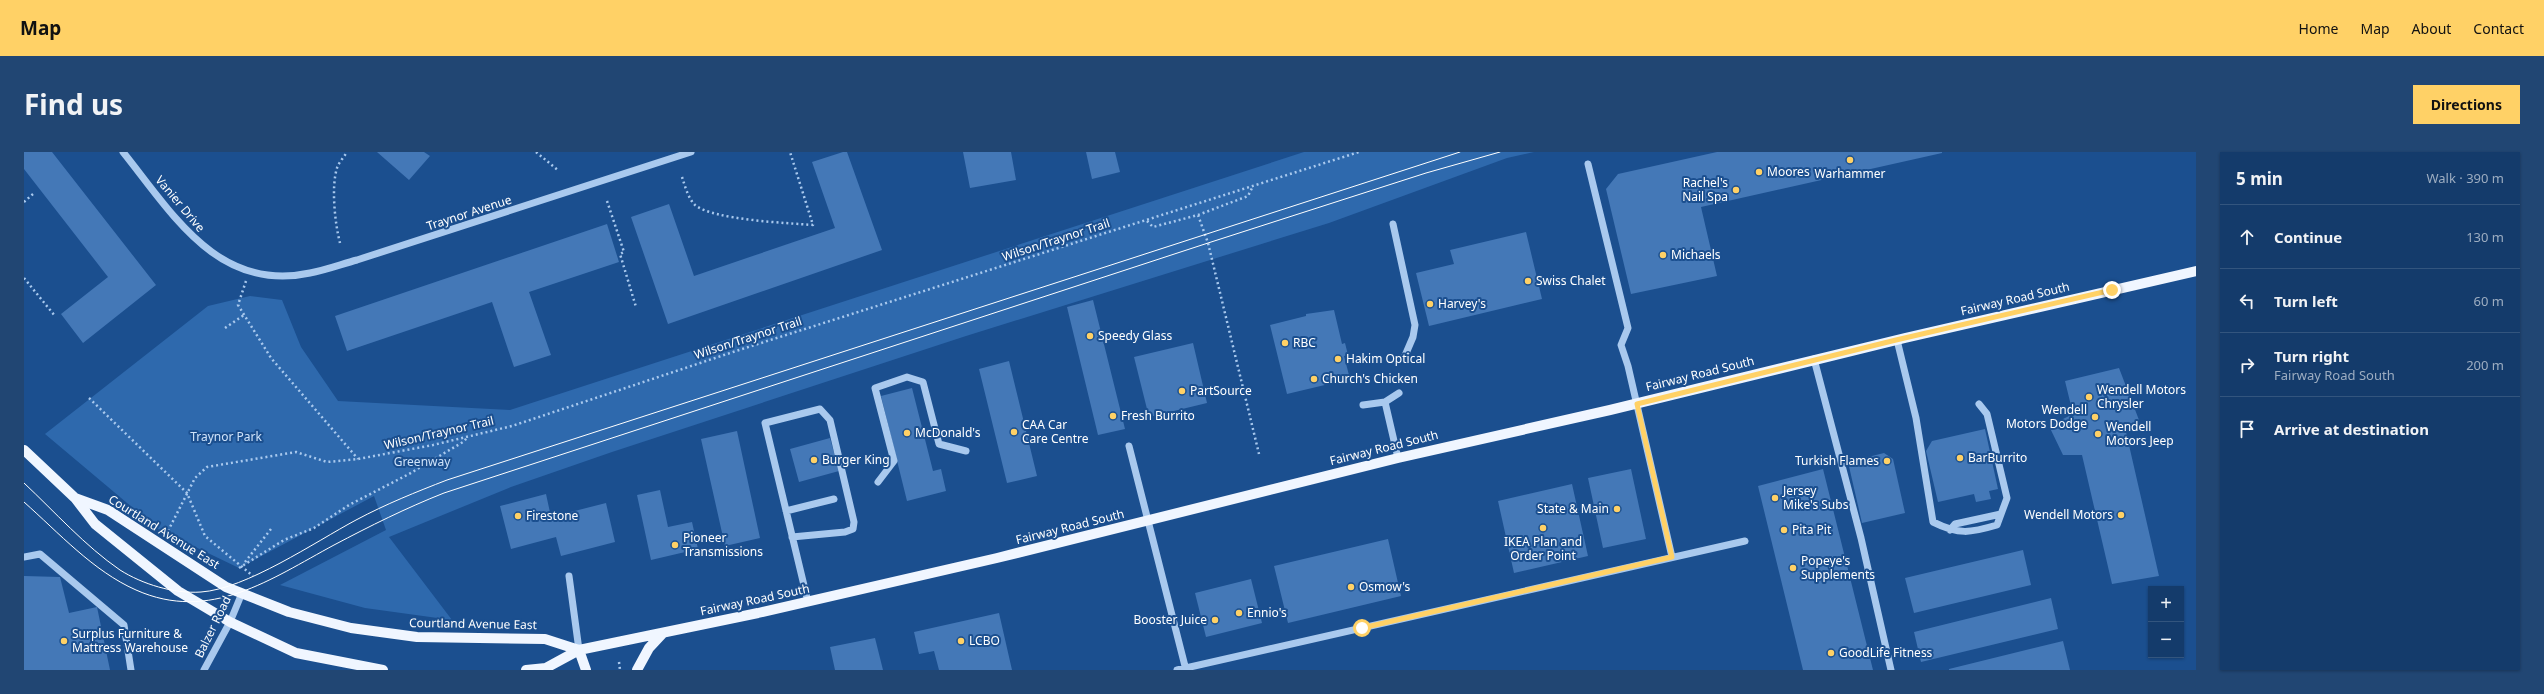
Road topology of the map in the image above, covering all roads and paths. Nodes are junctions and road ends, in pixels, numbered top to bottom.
1 (123, 152) edge
2 (347, 152) edge
3 (536, 152) edge
4 (691, 152) edge
5 (790, 152) edge
6 (1358, 152) edge
7 (1588, 164) dead end
8 (559, 171) dead end
9 (682, 177) dead end
10 (1253, 186) junction
11 (33, 194) dead end
12 (607, 201) dead end
13 (24, 202) edge
14 (1198, 215) junction
15 (1146, 220) junction
16 (1393, 224) dead end
17 (340, 243) dead end
18 (249, 271) junction
19 (2196, 271) edge
20 (24, 278) edge
21 (636, 307) dead end
22 (244, 315) junction
23 (55, 316) dead end
24 (225, 328) dead end
25 (1896, 340) junction
26 (1404, 358) dead end
27 (1814, 359) junction
28 (1399, 393) dead end
29 (89, 398) dead end
30 (1385, 402) junction
31 (1637, 404) junction
32 (1979, 404) dead end
33 (1363, 405) dead end
34 (468, 436) junction
35 (1129, 446) dead end
36 (24, 450) edge
37 (966, 451) dead end
38 (1259, 454) dead end
39 (1398, 458) junction
40 (358, 459) junction
41 (878, 482) dead end
42 (187, 493) junction
43 (75, 498) junction
44 (834, 498) dead end
45 (786, 511) junction
46 (2001, 514) junction
47 (1148, 520) junction
48 (271, 529) dead end
49 (1950, 530) junction
50 (168, 531) dead end
51 (792, 537) junction
52 (1745, 541) dead end
53 (24, 557) edge
54 (1672, 557) junction
55 (240, 567) junction
56 (254, 576) dead end
57 (569, 576) dead end
58 (242, 593) junction
59 (808, 602) junction
60 (230, 622) junction
61 (664, 633) junction
62 (579, 650) junction
63 (619, 662) dead end
64 (360, 669) edge
65 (1186, 669) edge
66 (131, 670) edge
67 (206, 670) edge
68 (383, 670) edge
69 (526, 670) edge
70 (586, 670) edge
71 (620, 670) edge
72 (637, 670) edge
73 (1177, 670) edge
74 (1891, 670) edge

1 - 18 street, Vanier Drive
2 - 17 path
3 - 8 path
4 - 18 street, Traynor Avenue
5 - 9 path
6 - 10 path, Wilson/Traynor Trail
7 - 31 street
10 - 14 path
10 - 15 path, Wilson/Traynor Trail
11 - 13 path
12 - 21 path
14 - 15 path
14 - 38 path
15 - 34 path, Wilson/Traynor Trail
16 - 26 street
18 - 22 path
19 - 25 main road, Fairway Road South
20 - 23 path
22 - 24 path
22 - 40 path
25 - 27 main road, Fairway Road South
25 - 49 street
27 - 31 main road, Fairway Road South
27 - 74 street
28 - 30 street
29 - 42 path
30 - 33 street
30 - 39 street
31 - 39 main road, Fairway Road South
31 - 54 street
32 - 46 street
34 - 40 path, Wilson/Traynor Trail
34 - 55 path
35 - 47 street
36 - 43 main road, Courtland Avenue East
37 - 41 street
39 - 47 main road, Fairway Road South
40 - 42 path, Wilson/Traynor Trail
42 - 50 path, Wilson/Traynor Trail
42 - 55 path
43 - 58 main road, Courtland Avenue East
43 - 60 main road, Courtland Avenue East
44 - 45 street
45 - 51 street
45 - 51 street
46 - 49 street
46 - 49 street
47 - 59 main road, Fairway Road South
47 - 65 street
48 - 55 path
51 - 59 street
52 - 54 street
53 - 66 street
54 - 65 street
55 - 56 path
57 - 62 street
58 - 60 street, Balzer Road
58 - 62 main road, Courtland Avenue East
59 - 61 main road, Fairway Road South
60 - 64 main road, Courtland Avenue East
60 - 67 street, Balzer Road
61 - 62 main road, Fairway Road South
61 - 72 main road
62 - 69 main road
62 - 70 main road
63 - 71 path
64 - 68 main road, Courtland Avenue East
65 - 73 street

